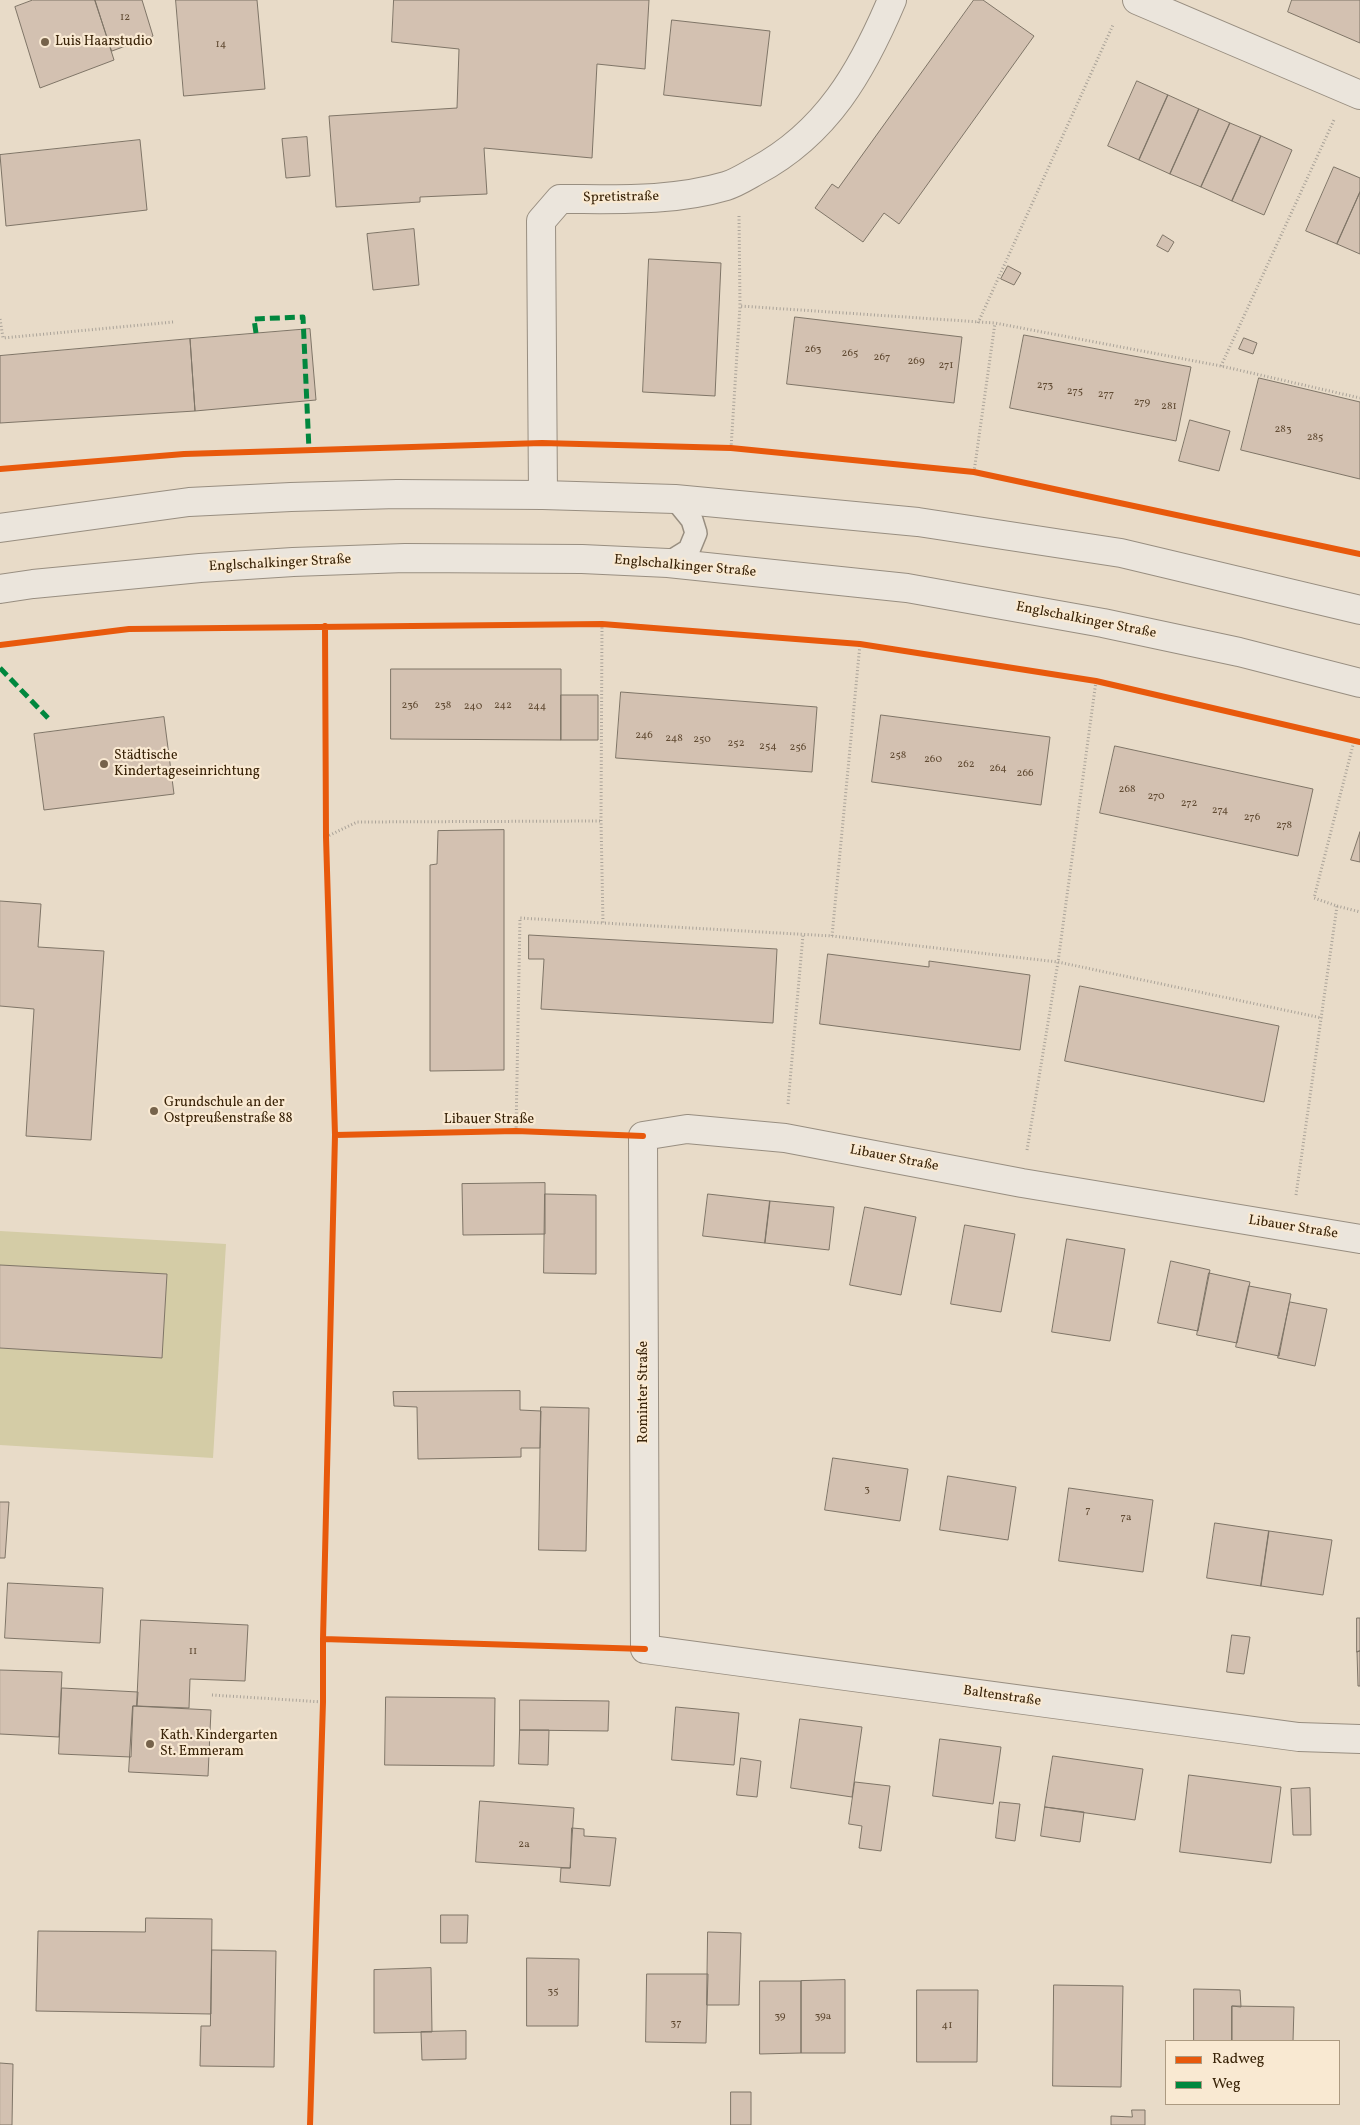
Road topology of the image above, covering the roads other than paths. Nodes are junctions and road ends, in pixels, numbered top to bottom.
1 (892, 0) edge
2 (1138, 0) edge
3 (1354, 92) edge
4 (543, 495) junction
5 (675, 499) junction
6 (0, 528) edge
7 (668, 563) junction
8 (0, 589) edge
9 (1360, 610) edge
10 (1360, 683) edge
11 (643, 1136) joint
12 (1360, 1239) edge
13 (645, 1649) joint
14 (1360, 1739) edge

1 - 4 street, Spretistraße
2 - 3 street
4 - 5 street
4 - 6 street
5 - 7 lane
5 - 9 street
7 - 8 street, Englschalkinger Straße
7 - 10 street, Englschalkinger Straße
11 - 12 street, Libauer Straße
11 - 13 street, Rominter Straße
13 - 14 street, Baltenstraße

